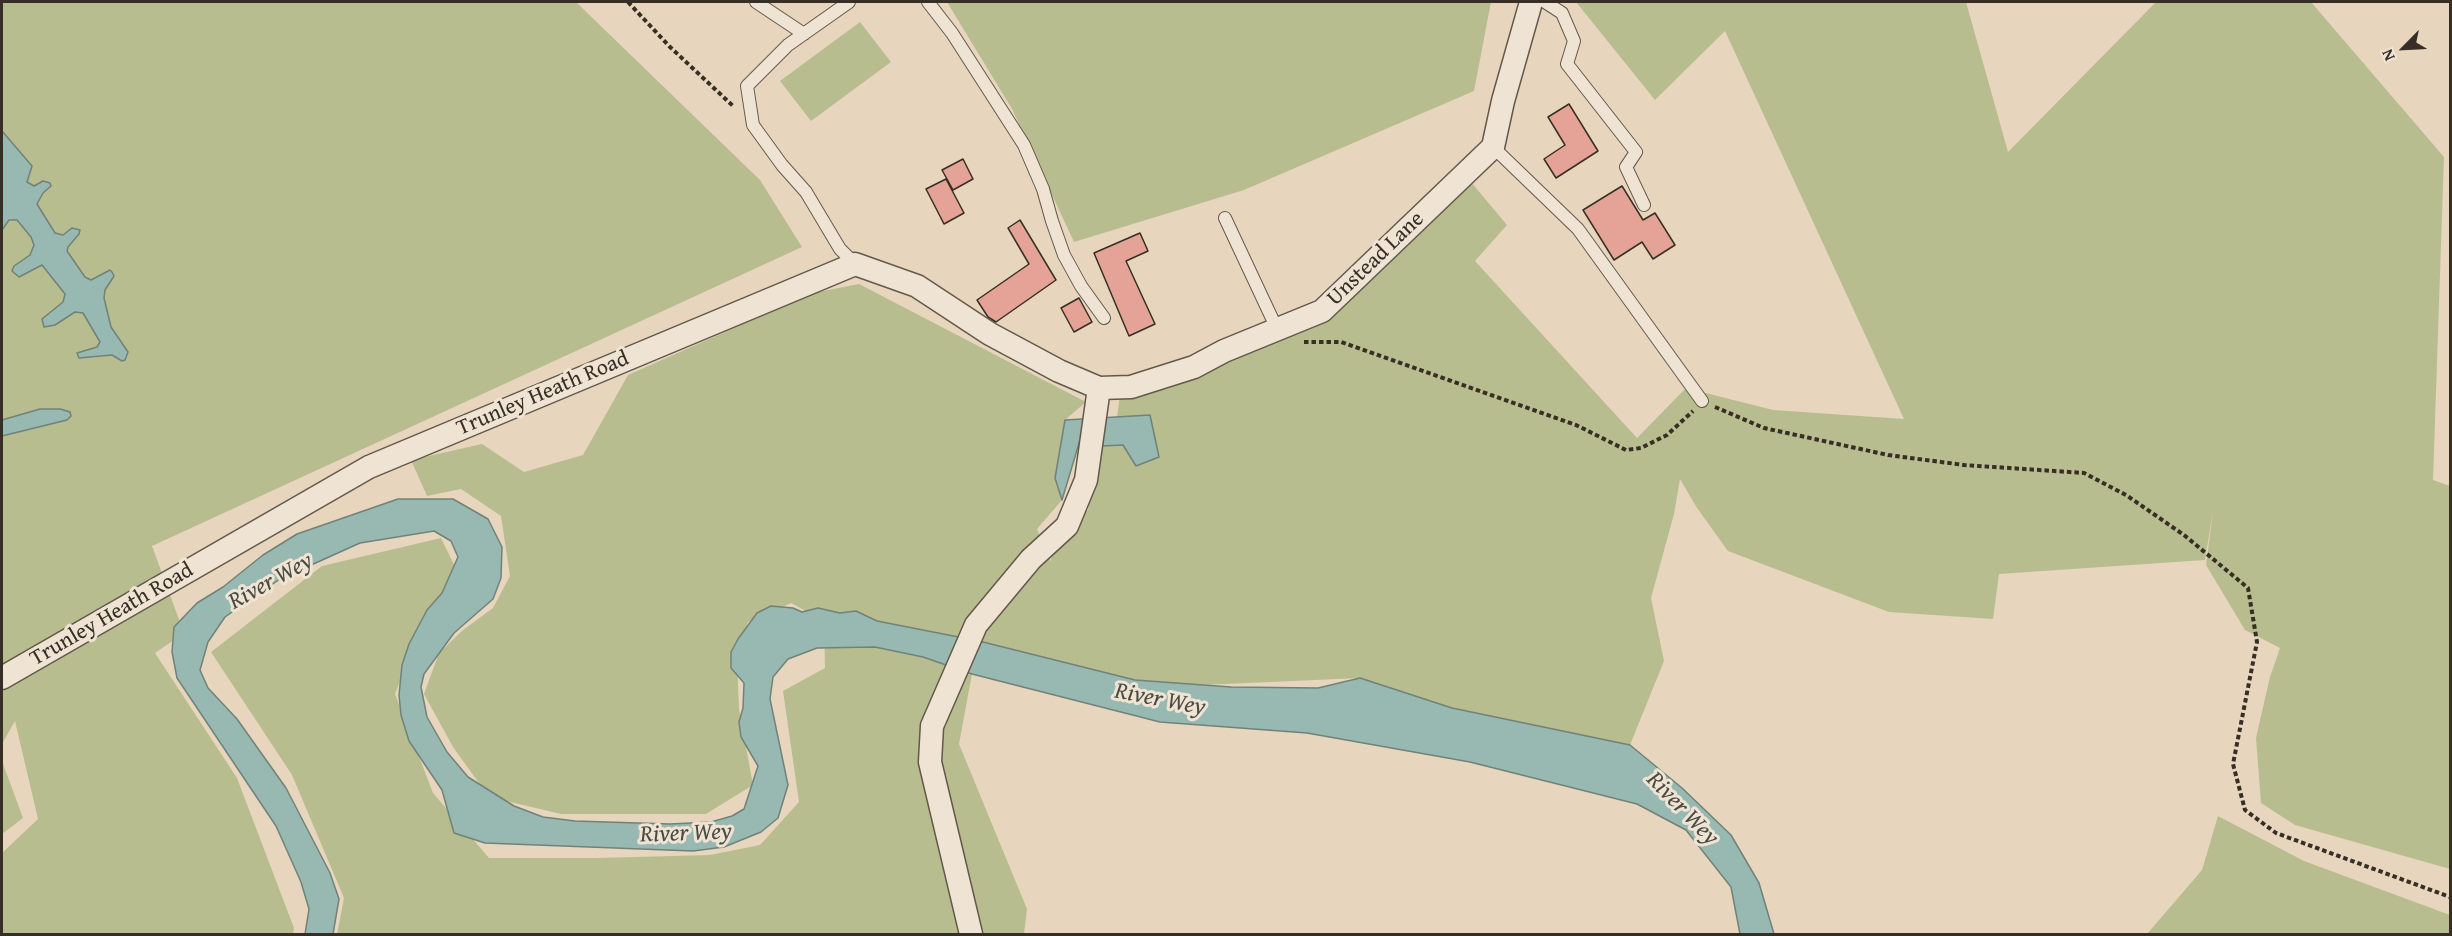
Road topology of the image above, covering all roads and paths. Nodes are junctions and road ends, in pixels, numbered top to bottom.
1 (628, 2) edge
2 (756, 2) edge
3 (849, 2) edge
4 (928, 2) edge
5 (1531, 2) edge
6 (1545, 2) edge
7 (804, 34) junction
8 (753, 125) junction
9 (1493, 147) junction
10 (1644, 205) dead end
11 (1225, 218) dead end
12 (855, 264) junction
13 (1104, 318) dead end
14 (1286, 336) junction
15 (1099, 388) junction
16 (1702, 401) junction
17 (2, 678) edge
18 (2451, 897) edge
19 (971, 934) edge

1 - 8 path
2 - 7 lane
3 - 7 lane
4 - 13 lane
5 - 9 street
6 - 10 lane
7 - 8 lane
8 - 12 lane
9 - 14 street, Unstead Lane
9 - 16 lane
11 - 14 lane
12 - 15 street
12 - 17 street, Trunley Heath Road
14 - 15 street, Unstead Lane
14 - 16 path
15 - 19 street
16 - 18 path

